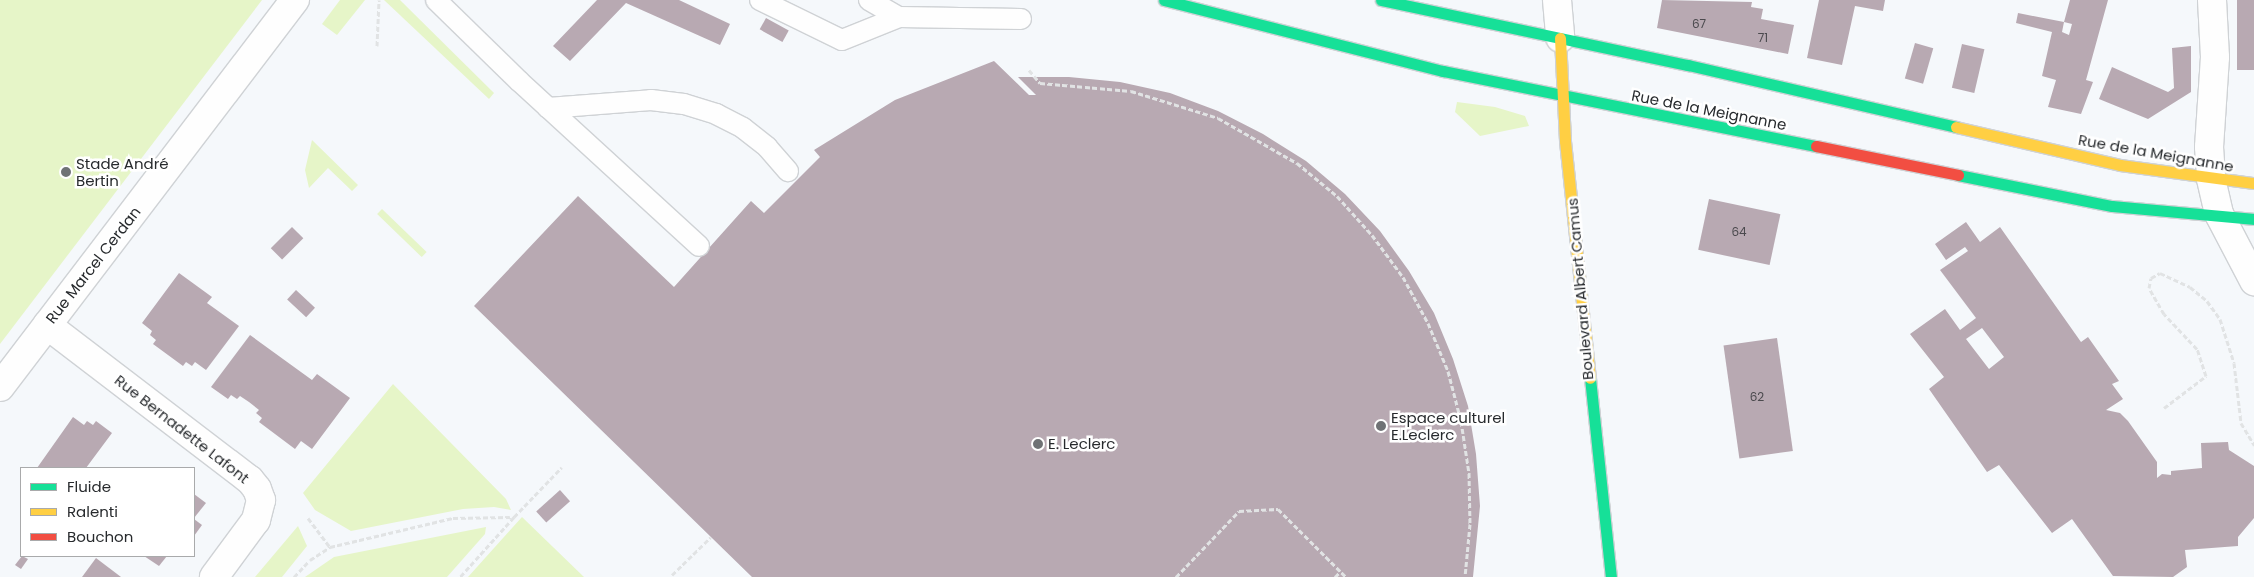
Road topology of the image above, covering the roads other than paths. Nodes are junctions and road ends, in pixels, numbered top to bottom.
1 (295, 0) edge
2 (436, 0) edge
3 (760, 0) edge
4 (870, 0) edge
5 (1164, 0) edge
6 (1380, 0) edge
7 (1557, 0) edge
8 (2212, 0) edge
9 (899, 17) junction
10 (1021, 19) dead end
11 (1560, 38) junction
12 (1561, 95) junction
13 (548, 108) junction
14 (788, 171) dead end
15 (2211, 179) junction
16 (2254, 184) edge
17 (2219, 214) junction
18 (2254, 219) edge
19 (698, 246) dead end
20 (2254, 281) edge
21 (47, 326) junction
22 (0, 386) edge
23 (214, 577) edge
24 (1610, 577) edge

1 - 21 street, Rue Marcel Cerdan
2 - 13 lane
3 - 9 lane
4 - 9 lane
5 - 12 street, Rue de la Meignanne
6 - 11 street, Rue de la Meignanne
7 - 11 street, Boulevard Albert Camus
8 - 15 street
9 - 10 lane
11 - 12 street, Boulevard Albert Camus
11 - 15 street, Rue de la Meignanne
12 - 17 street, Rue de la Meignanne
12 - 24 street, Boulevard Albert Camus
13 - 14 lane
13 - 19 lane
15 - 16 street, Rue de la Meignanne
15 - 17 street
17 - 18 street, Rue de la Meignanne
17 - 20 street
21 - 22 street, Rue Marcel Cerdan
21 - 23 street, Rue Bernadette Lafont

